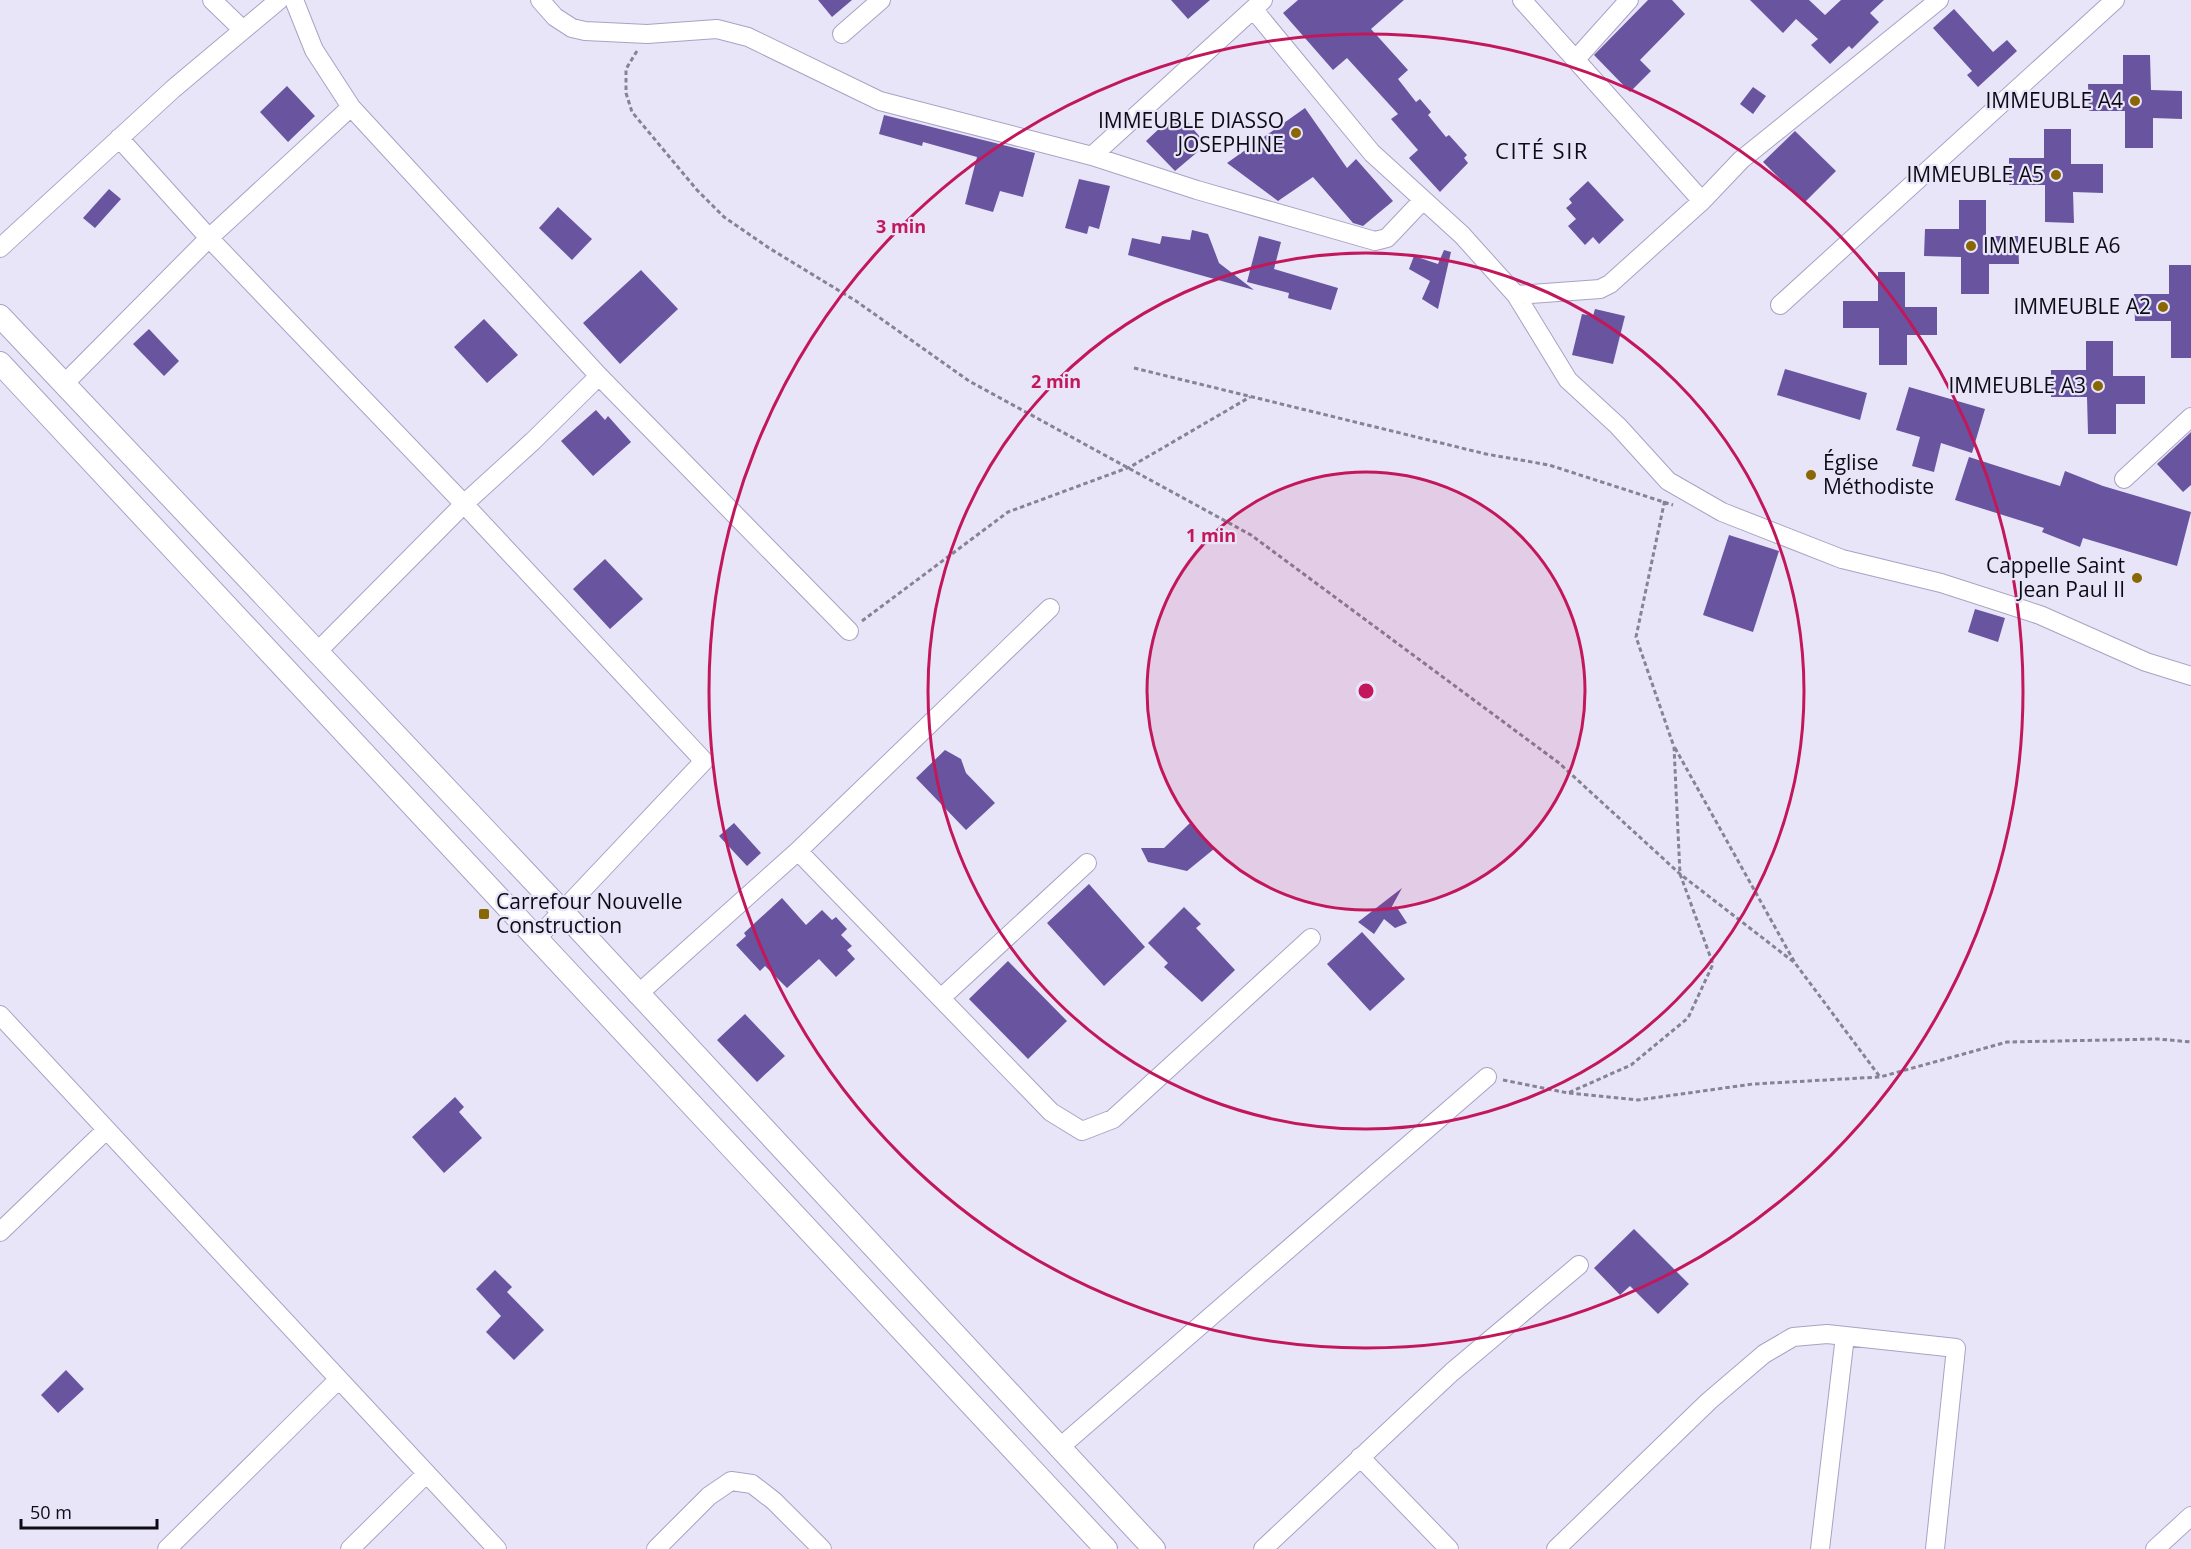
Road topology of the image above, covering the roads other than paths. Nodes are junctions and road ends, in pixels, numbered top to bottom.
1 (212, 0) edge
2 (279, 0) edge
3 (294, 0) edge
4 (540, 0) edge
5 (880, 0) edge
6 (1522, 0) edge
7 (1629, 0) edge
8 (1939, 0) edge
9 (2115, 0) edge
10 (1258, 4) edge
11 (243, 30) junction
12 (842, 34) dead end
13 (1576, 59) junction
14 (351, 107) junction
15 (119, 138) junction
16 (1092, 156) junction
17 (1423, 200) junction
18 (1702, 201) junction
19 (209, 238) junction
20 (0, 249) edge
21 (1516, 295) junction
22 (1780, 305) dead end
23 (0, 316) edge
24 (0, 363) edge
25 (599, 376) junction
26 (64, 384) junction
27 (2191, 417) edge
28 (2124, 479) dead end
29 (464, 504) junction
30 (1050, 608) dead end
31 (849, 631) road end
32 (317, 652) junction
33 (2191, 676) edge
34 (798, 851) junction
35 (1087, 863) dead end
36 (563, 912) junction
37 (537, 938) junction
38 (1311, 939) dead end
39 (637, 995) junction
40 (941, 998) junction
41 (0, 1015) edge
42 (1486, 1077) road end
43 (105, 1131) junction
44 (0, 1232) edge
45 (1579, 1265) dead end
46 (1845, 1336) junction
47 (338, 1380) junction
48 (1059, 1449) junction
49 (1360, 1457) junction
50 (426, 1474) junction
51 (2191, 1516) edge
52 (167, 1549) edge
53 (350, 1549) edge
54 (497, 1549) edge
55 (656, 1549) edge
56 (822, 1549) edge
57 (1106, 1549) edge
58 (1154, 1549) edge
59 (1263, 1549) edge
60 (1449, 1549) edge
61 (1556, 1549) edge
62 (1820, 1549) edge
63 (1935, 1549) edge
64 (2156, 1549) edge

1 - 11 street
2 - 11 street
3 - 14 street
4 - 16 street
5 - 12 street
6 - 13 street
7 - 13 street
8 - 18 street
9 - 22 street
10 - 16 street
10 - 17 street
11 - 15 street
13 - 18 street
14 - 19 street
14 - 25 street
15 - 19 street
15 - 20 street
16 - 17 street
17 - 21 street
18 - 21 street
19 - 26 street
19 - 29 street
21 - 33 street
23 - 26 main road
24 - 37 main road
25 - 29 street
25 - 31 street
26 - 32 main road
27 - 28 street
29 - 32 street
29 - 36 street
30 - 34 street
32 - 36 main road
34 - 39 street
34 - 40 street
35 - 40 street
36 - 37 street
36 - 39 main road
37 - 57 main road
38 - 40 street
39 - 48 main road
41 - 43 street
42 - 48 street
43 - 44 street
43 - 47 street
45 - 49 street
46 - 61 street
46 - 62 street
46 - 63 street
47 - 50 street
47 - 52 street
48 - 58 main road
49 - 59 street
49 - 60 street
50 - 53 street
50 - 54 street
51 - 64 street
55 - 56 street

